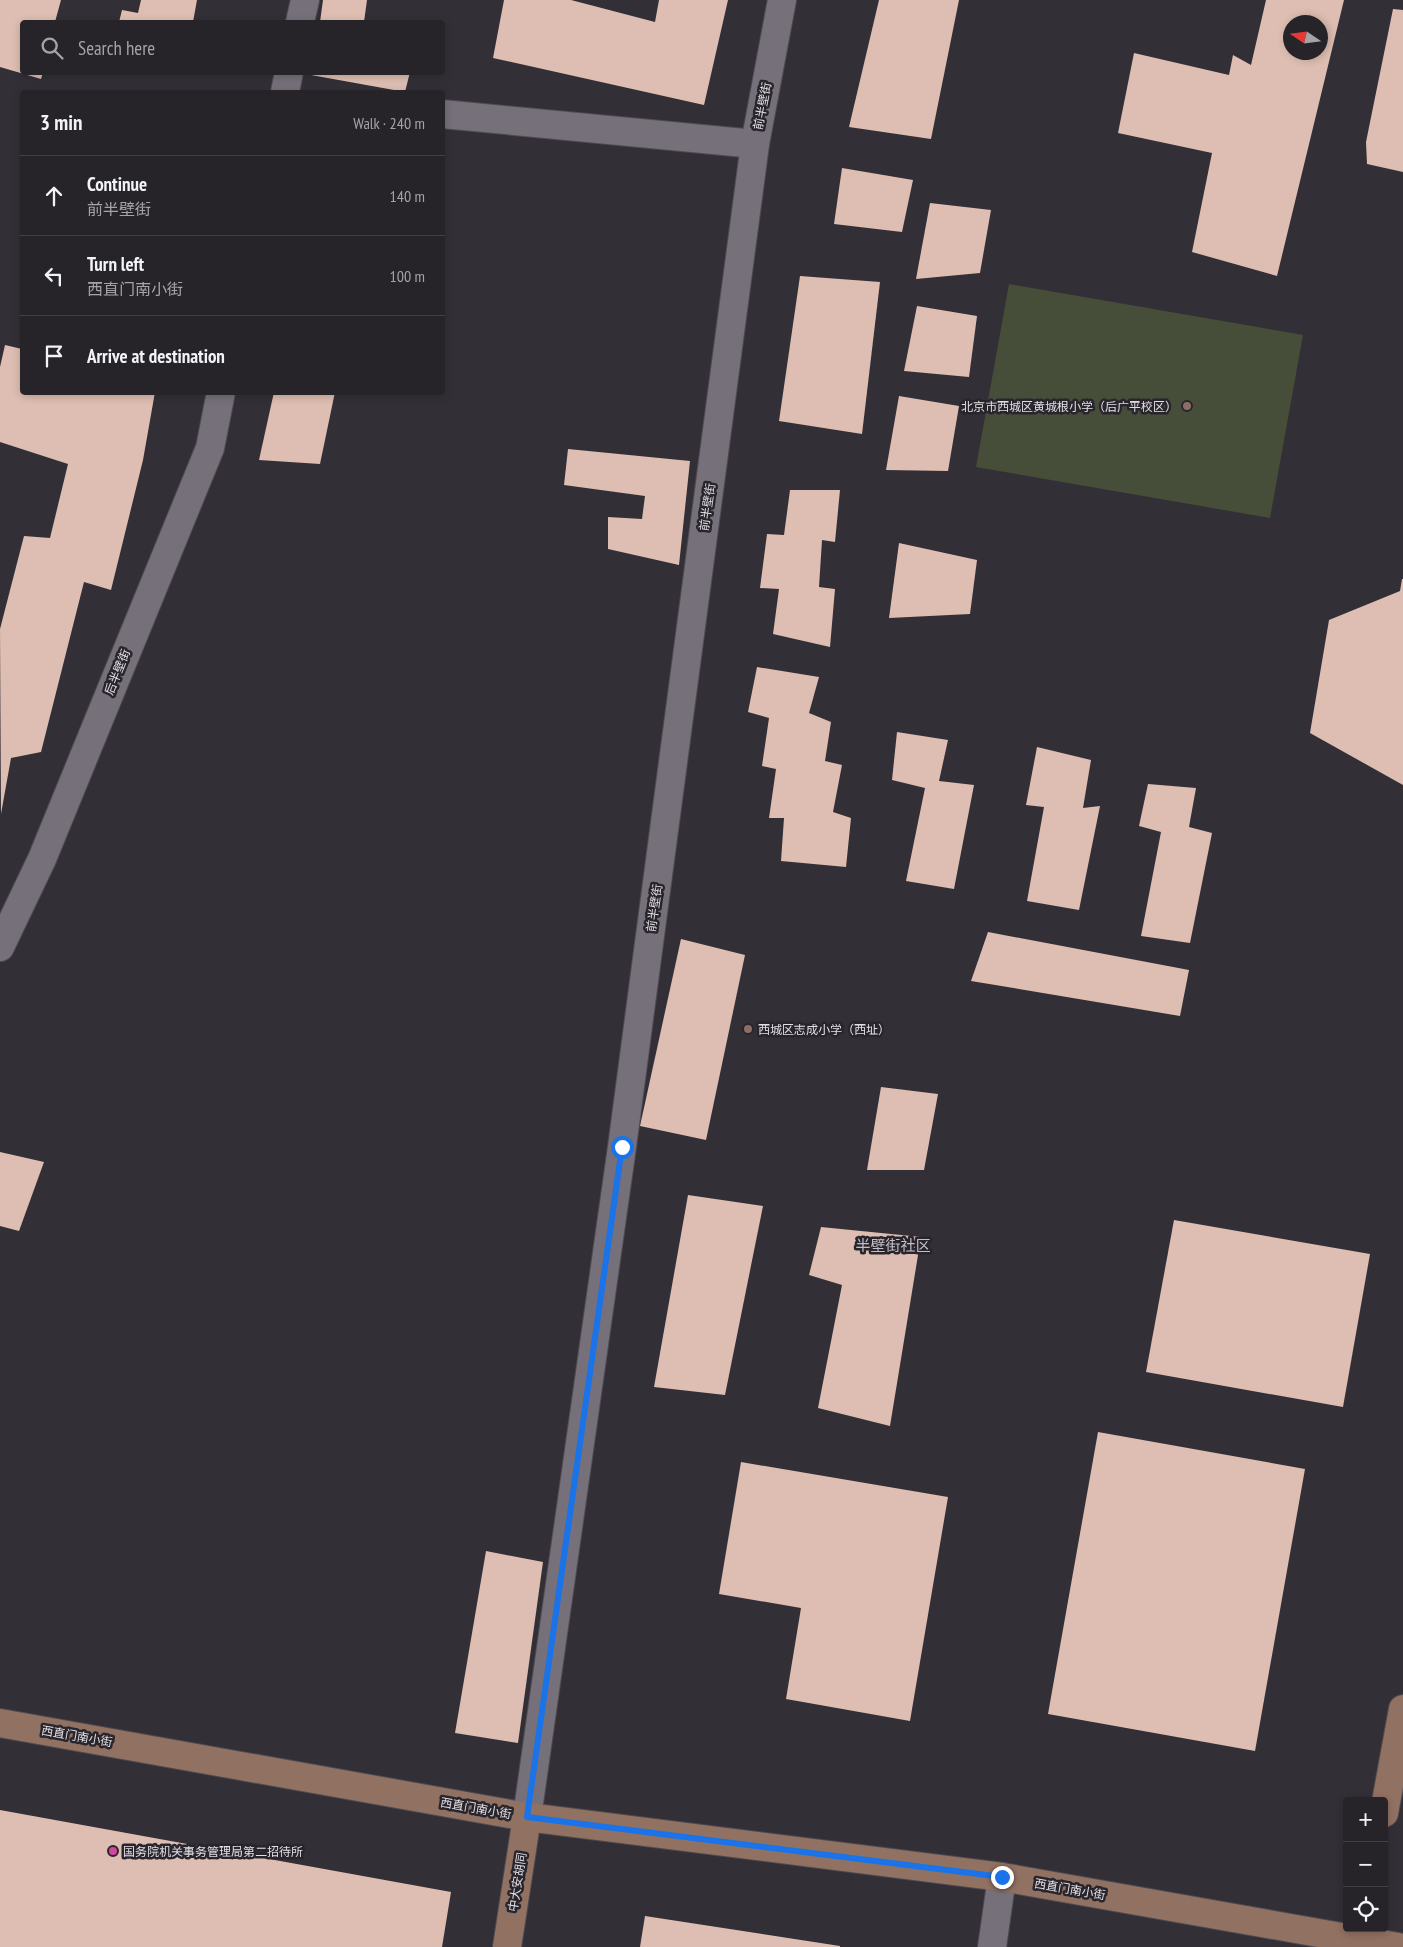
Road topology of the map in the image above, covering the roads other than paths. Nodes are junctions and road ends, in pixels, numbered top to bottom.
1 (306, 0) edge
2 (782, 0) edge
3 (301, 20) edge
4 (288, 75) edge
5 (285, 90) edge
6 (445, 114) edge
7 (754, 144) junction
8 (220, 395) edge
9 (0, 947) edge
10 (1403, 1709) edge
11 (0, 1723) edge
12 (1387, 1797) edge
13 (527, 1817) junction
14 (1002, 1877) junction
15 (1362, 1934) edge
16 (507, 1947) edge
17 (992, 1947) edge
18 (1398, 1947) edge

1 - 3 street
2 - 7 street, 前半壁街
4 - 5 street
6 - 7 street
7 - 13 street, 前半壁街
8 - 9 street, 后半壁街
10 - 12 street
11 - 13 street, 西直门南小街
13 - 14 street, 西直门南小街
13 - 16 street, 中大安胡同
14 - 15 street, 西直门南小街
14 - 17 street
15 - 18 street, 西直门南小街

